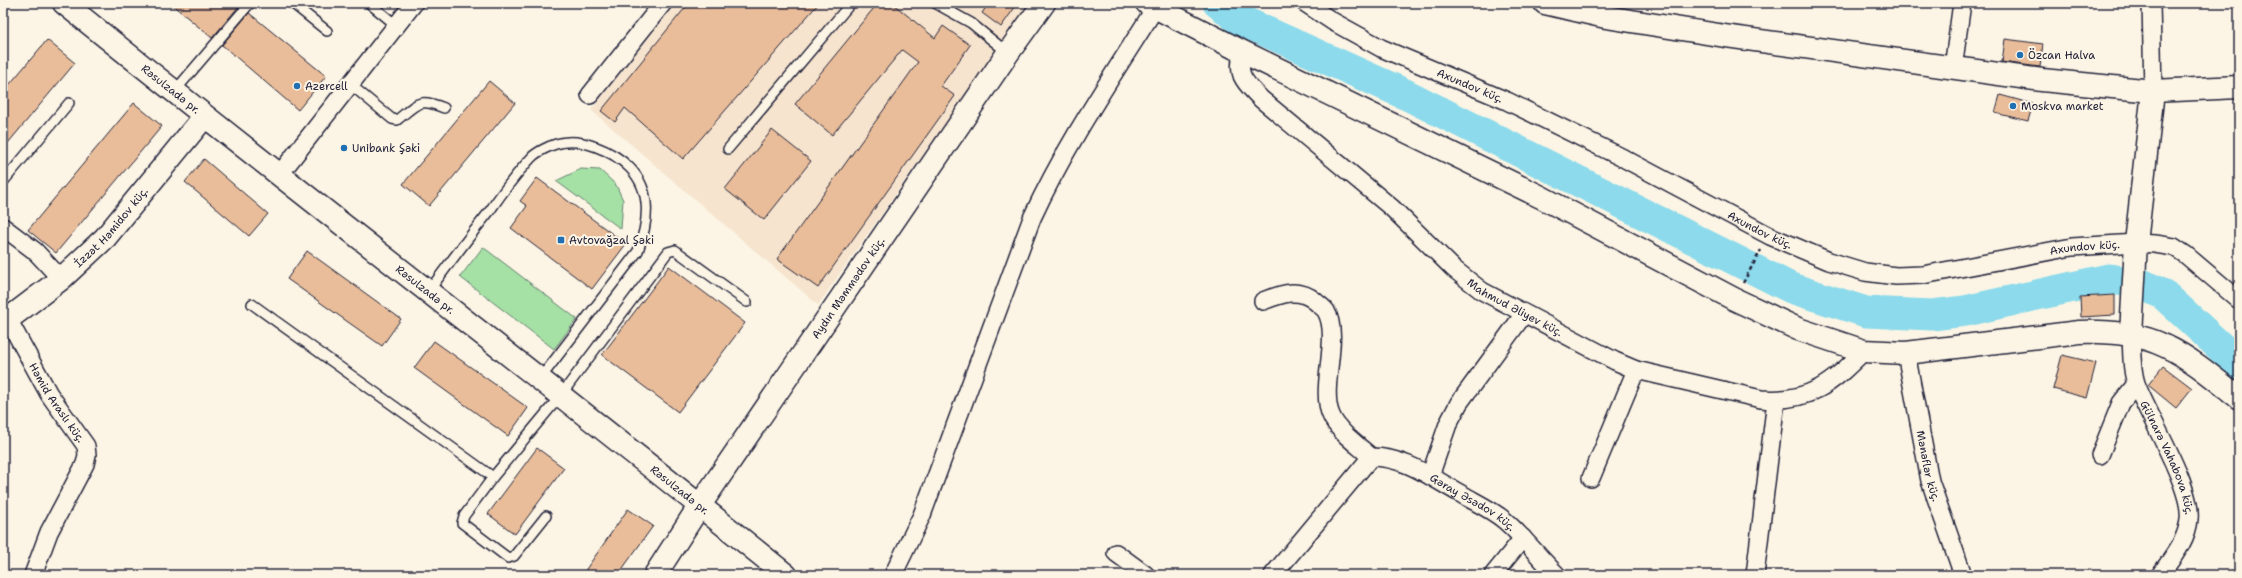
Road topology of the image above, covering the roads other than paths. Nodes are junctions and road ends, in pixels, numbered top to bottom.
1 (64, 3) edge
2 (250, 3) edge
3 (292, 3) edge
4 (369, 3) edge
5 (414, 3) edge
6 (663, 3) edge
7 (852, 3) edge
8 (935, 3) edge
9 (1044, 3) edge
10 (1305, 3) edge
11 (1545, 3) edge
12 (1962, 3) edge
13 (2151, 3) edge
14 (1151, 6) edge
15 (396, 25) junction
16 (327, 30) dead end
17 (1243, 52) junction
18 (1008, 53) junction
19 (1953, 68) junction
20 (350, 84) junction
21 (2239, 87) edge
22 (2153, 91) junction
23 (174, 92) junction
24 (590, 95) dead end
25 (69, 103) dead end
26 (444, 108) dead end
27 (204, 117) junction
28 (728, 149) dead end
29 (279, 175) junction
30 (3, 182) edge
31 (3, 227) edge
32 (2136, 251) junction
33 (61, 279) junction
34 (428, 293) junction
35 (2239, 300) edge
36 (1263, 301) dead end
37 (747, 302) dead end
38 (252, 304) dead end
39 (1524, 314) junction
40 (5, 321) edge
41 (2131, 335) junction
42 (1864, 350) junction
43 (1906, 353) junction
44 (1636, 370) junction
45 (540, 379) junction
46 (2136, 384) junction
47 (561, 395) junction
48 (2239, 398) edge
49 (1776, 400) junction
50 (2100, 455) dead end
51 (1371, 457) junction
52 (1430, 476) junction
53 (493, 477) junction
54 (1591, 478) dead end
55 (700, 506) junction
56 (546, 516) dead end
57 (1523, 538) junction
58 (1116, 553) dead end
59 (33, 575) edge
60 (655, 575) edge
61 (786, 575) edge
62 (892, 575) edge
63 (1146, 575) edge
64 (1273, 575) edge
65 (1493, 575) edge
66 (1557, 575) edge
67 (1755, 575) edge
68 (1963, 575) edge
69 (2160, 575) edge

1 - 23 street, Rəsulzadə pr.
2 - 23 lane
3 - 16 lane
4 - 15 lane
5 - 15 street
6 - 24 street
7 - 28 lane
8 - 18 lane
9 - 18 street, Aydın Məmmədov küç.
10 - 32 street, Axundov küç.
11 - 19 street
12 - 19 street
13 - 22 street
14 - 17 street
14 - 62 street
15 - 20 street
17 - 39 street, Mahmud Əliyev küç.
17 - 42 street
18 - 55 street, Aydın Məmmədov küç.
19 - 22 street
20 - 26 lane
20 - 29 street
21 - 22 street
22 - 32 street
23 - 27 street, Rəsulzadə pr.
25 - 30 lane
27 - 29 street, Rəsulzadə pr.
27 - 33 street, İzzət Həmidov küç.
29 - 34 street, Rəsulzadə pr.
31 - 33 street
32 - 35 street, Axundov küç.
32 - 41 street
33 - 40 street, İzzət Həmidov küç.
34 - 45 street, Rəsulzadə pr.
34 - 45 lane
36 - 51 street
37 - 47 lane
38 - 53 lane
39 - 44 street, Mahmud Əliyev küç.
39 - 52 street
40 - 59 street, Həmid Araslı küç.
41 - 43 street
41 - 46 street, Gülnarə Vahabova küç.
41 - 48 street
42 - 43 street
42 - 49 street, Mahmud Əliyev küç.
43 - 68 street, Mənəflər küç.
44 - 49 street, Mahmud Əliyev küç.
44 - 54 street
45 - 47 street, Rəsulzadə pr.
46 - 50 street
46 - 69 street, Gülnarə Vahabova küç.
47 - 53 lane
47 - 55 street, Rəsulzadə pr.
49 - 67 street
51 - 52 street, Gəray Əsədov küç.
51 - 64 street
52 - 57 street, Gəray Əsədov küç.
53 - 56 lane
55 - 60 street, Aydın Məmmədov küç.
55 - 61 street, Rəsulzadə pr.
57 - 65 street
57 - 66 street, Gəray Əsədov küç.
58 - 63 street

